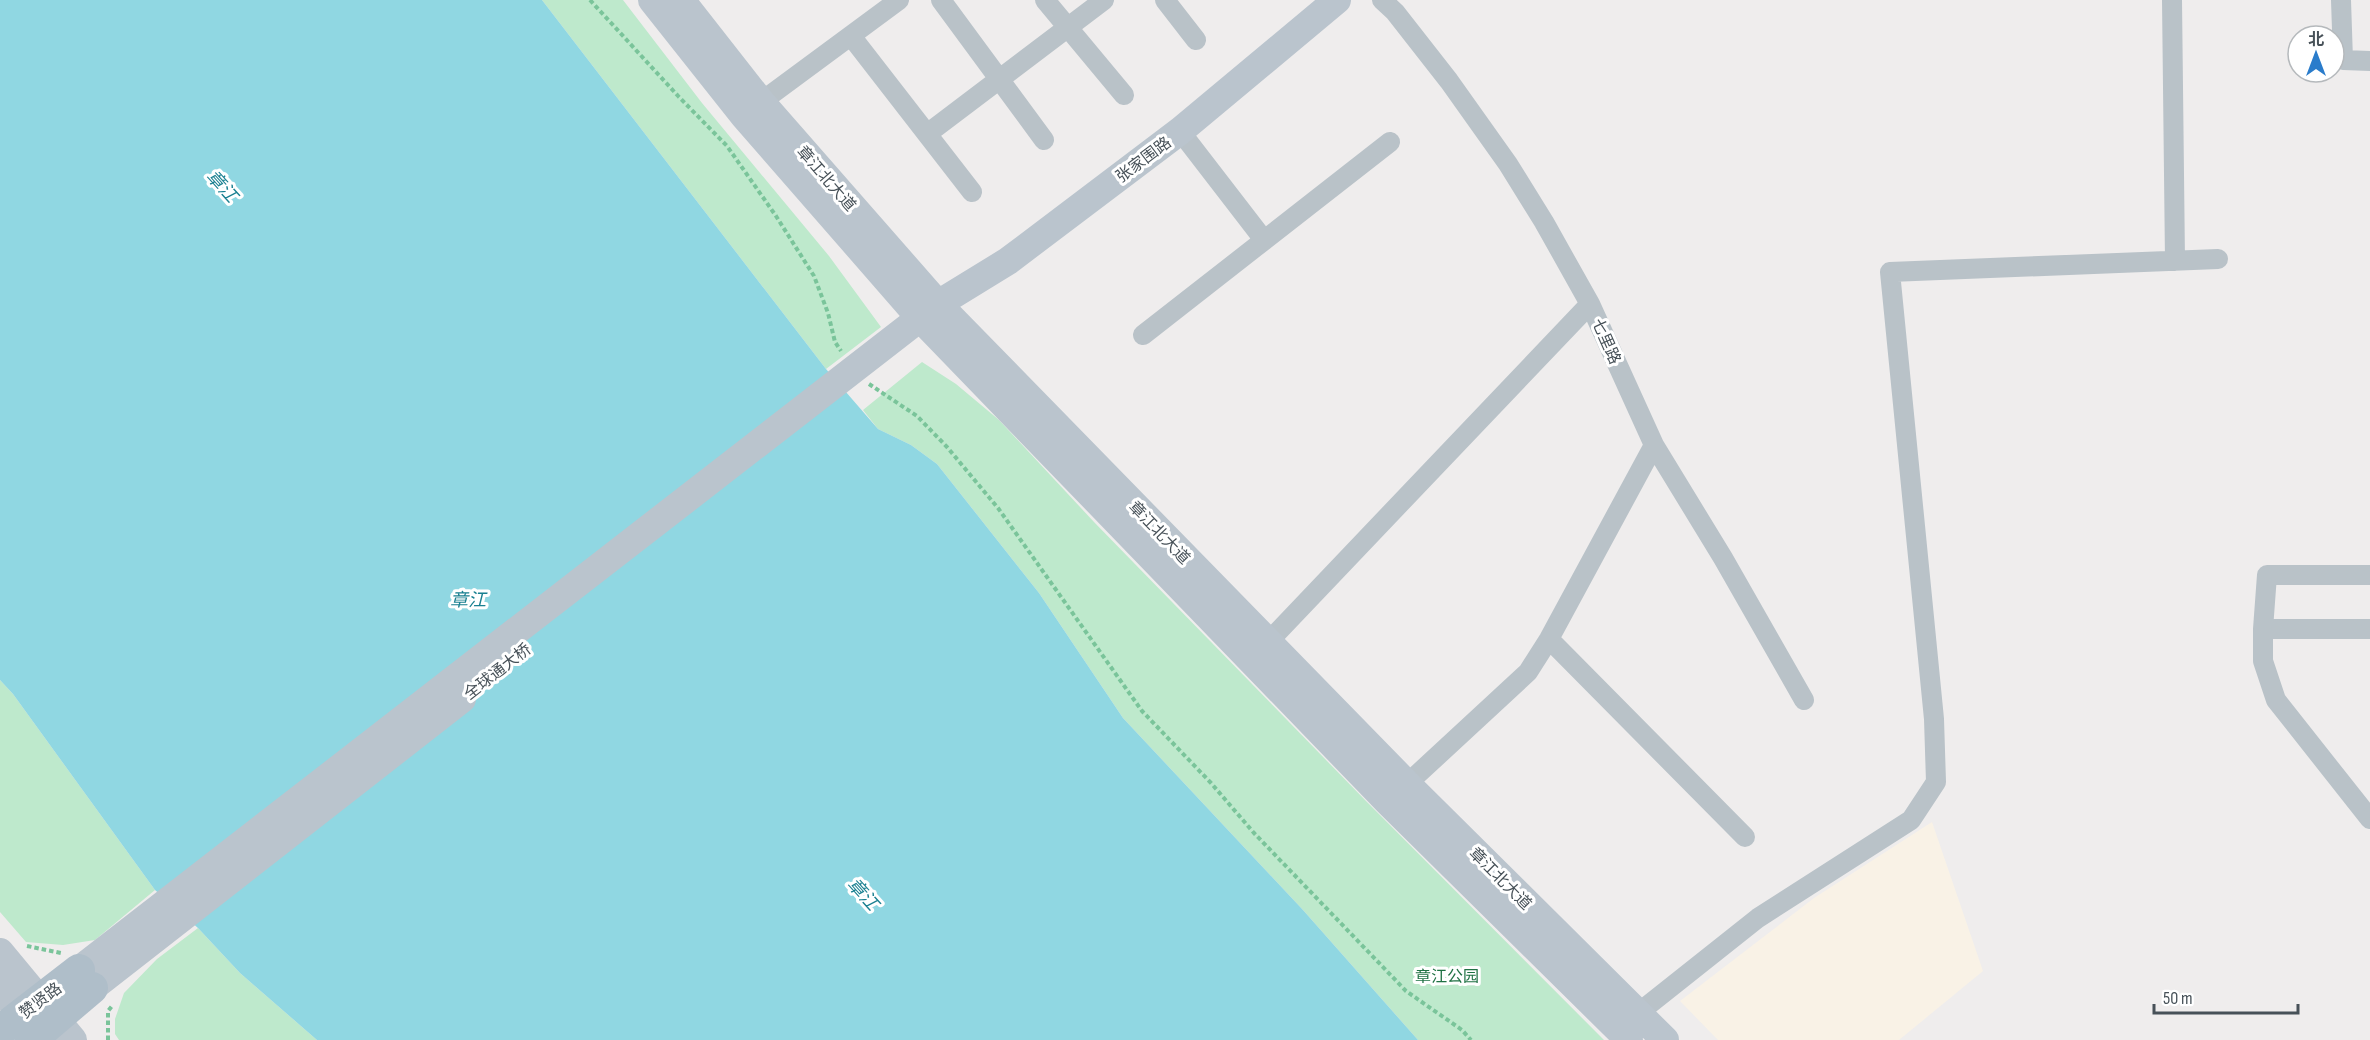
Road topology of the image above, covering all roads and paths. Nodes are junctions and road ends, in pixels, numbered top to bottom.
1 (590, 0) edge
2 (652, 0) edge
3 (681, 0) edge
4 (899, 0) edge
5 (942, 0) edge
6 (1045, 0) edge
7 (1104, 0) edge
8 (1165, 0) edge
9 (1337, 0) edge
10 (1382, 0) edge
11 (2172, 0) edge
12 (2341, 0) edge
13 (1067, 27) junction
14 (851, 36) junction
15 (1196, 40) dead end
16 (2370, 61) edge
17 (1000, 80) junction
18 (1124, 95) dead end
19 (761, 102) junction
20 (1180, 131) junction
21 (927, 134) junction
22 (1044, 140) dead end
23 (1390, 142) dead end
24 (972, 192) dead end
25 (1264, 240) junction
26 (2218, 260) dead end
27 (2175, 261) junction
28 (1590, 304) junction
29 (936, 318) junction
30 (1143, 335) dead end
31 (842, 352) dead end
32 (861, 378) dead end
33 (1654, 445) junction
34 (2370, 575) edge
35 (2263, 629) junction
36 (2370, 629) edge
37 (1549, 639) junction
38 (1268, 642) junction
39 (1804, 700) dead end
40 (1407, 784) junction
41 (2370, 819) edge
42 (1745, 837) dead end
43 (10, 947) edge
44 (88, 977) junction
45 (0, 988) edge
46 (38, 1027) edge
47 (1633, 1027) edge
48 (108, 1040) edge
49 (1471, 1040) edge
50 (1665, 1040) edge

1 - 31 path
2 - 29 main road, 章江北大道
3 - 19 main road, 章江北大道
4 - 14 street
5 - 17 street
6 - 13 street
7 - 13 street
8 - 15 street
9 - 20 main road, 张家围路
10 - 28 street, 七里路
11 - 27 street
12 - 16 street
13 - 17 street
13 - 18 street
14 - 19 street
14 - 21 street
17 - 21 street
17 - 22 street
19 - 29 main road, 章江北大道
20 - 25 street
20 - 29 main road, 张家围路
21 - 24 street
23 - 25 street
25 - 30 street
26 - 27 street
27 - 47 street
28 - 33 street, 七里路
28 - 38 street
29 - 38 main road, 章江北大道
29 - 44 main road, 全球通大桥
29 - 47 main road, 章江北大道
32 - 49 path
33 - 37 street
33 - 39 street, 七里路
34 - 35 street
35 - 36 street
35 - 41 street
37 - 40 street
37 - 42 street
38 - 40 main road, 章江北大道
40 - 47 main road, 章江北大道
43 - 44 path
43 - 46 main road
44 - 46 main road, 赞贤路
44 - 48 path
45 - 46 main road
47 - 50 main road, 章江北大道

